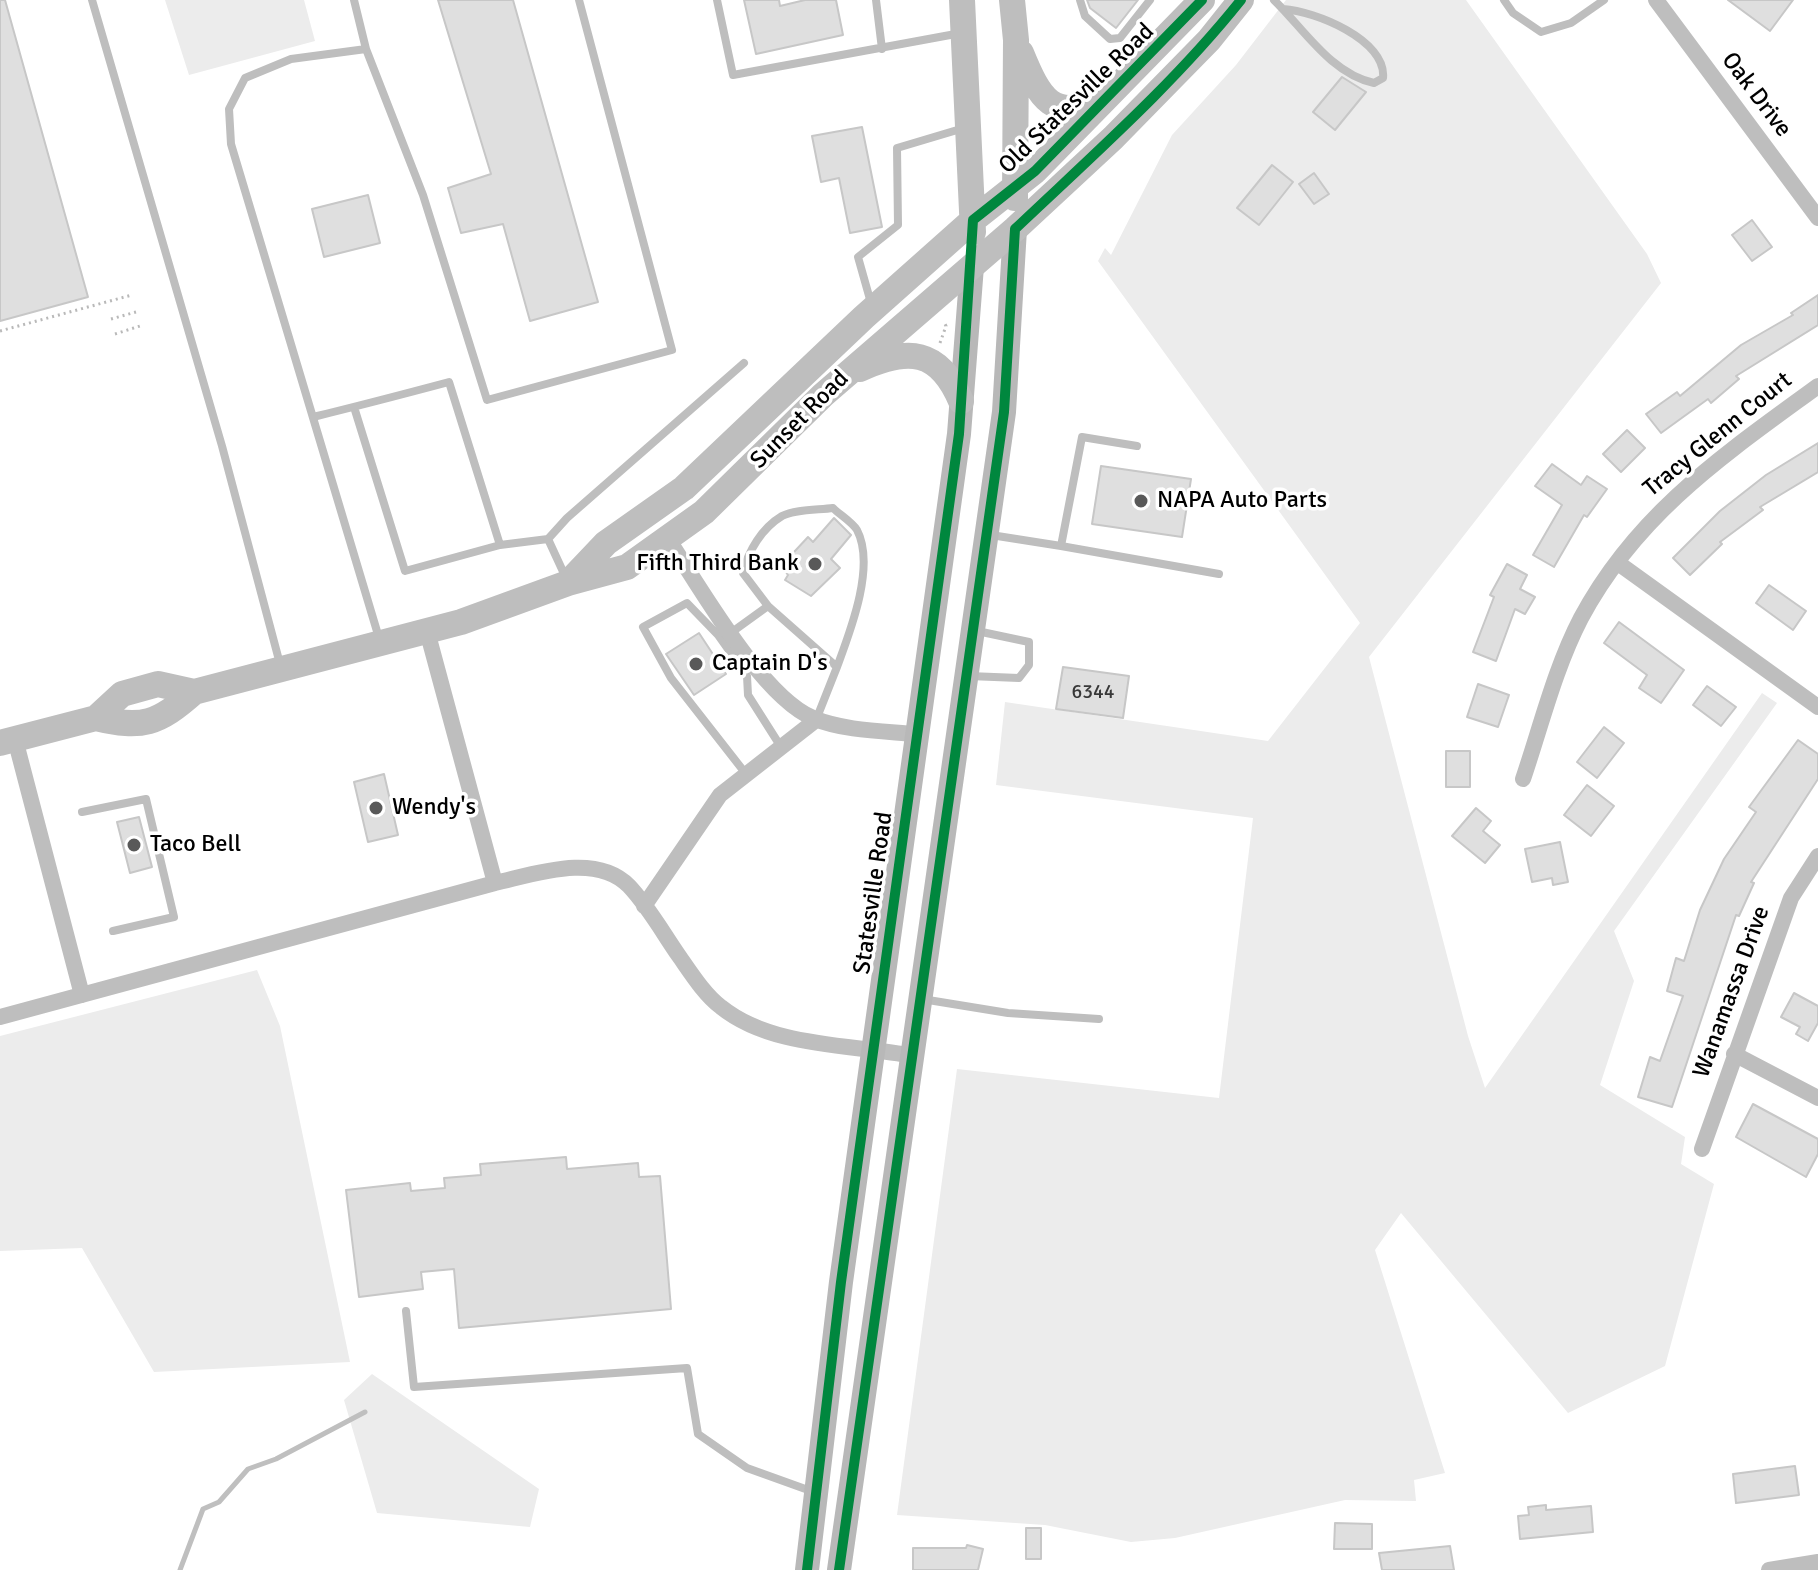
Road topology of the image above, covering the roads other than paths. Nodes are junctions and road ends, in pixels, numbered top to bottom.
1 (92, 0) edge
2 (354, 0) edge
3 (579, 0) edge
4 (717, 0) edge
5 (876, 0) edge
6 (962, 0) edge
7 (1012, 0) edge
8 (1080, 0) edge
9 (1150, 0) edge
10 (1202, 0) edge
11 (1241, 0) edge
12 (1274, 0) edge
13 (1504, 0) edge
14 (1604, 0) edge
15 (1656, 0) edge
16 (1283, 9) junction
17 (966, 32) junction
18 (1016, 40) junction
19 (366, 49) junction
20 (882, 49) junction
21 (1117, 89) junction
22 (969, 127) junction
23 (1015, 189) junction
24 (1818, 218) edge
25 (973, 220) junction
26 (1015, 229) junction
27 (972, 266) junction
28 (872, 310) junction
29 (744, 363) dead end
30 (845, 375) junction
31 (1818, 386) edge
32 (961, 401) junction
33 (354, 407) junction
34 (313, 417) junction
35 (1137, 446) dead end
36 (986, 534) junction
37 (548, 539) junction
38 (668, 539) junction
39 (500, 545) junction
40 (1061, 546) junction
41 (1618, 563) junction
42 (1219, 574) dead end
43 (568, 583) junction
44 (768, 606) junction
45 (972, 630) junction
46 (427, 631) junction
47 (732, 632) junction
48 (381, 643) junction
49 (837, 667) junction
50 (281, 669) junction
51 (966, 676) junction
52 (1818, 707) edge
53 (816, 720) junction
54 (916, 734) junction
55 (7, 741) edge
56 (781, 747) junction
57 (746, 774) junction
58 (1523, 779) dead end
59 (82, 812) dead end
60 (1818, 856) edge
61 (495, 883) junction
62 (644, 906) junction
63 (113, 931) dead end
64 (82, 995) junction
65 (921, 999) junction
66 (0, 1017) edge
67 (1099, 1019) dead end
68 (873, 1049) junction
69 (1734, 1054) junction
70 (913, 1056) junction
71 (1818, 1098) edge
72 (1702, 1149) dead end
73 (406, 1311) dead end
74 (816, 1492) junction
75 (1818, 1562) edge
76 (807, 1570) edge
77 (839, 1570) edge
78 (1769, 1570) edge

1 - 50 lane
2 - 19 lane
3 - 19 lane
4 - 20 lane
5 - 20 lane
6 - 17 main road, Statesville Road
7 - 18 main road
8 - 9 lane
10 - 21 main road, Old Statesville Road
11 - 26 main road, Old Statesville Road
12 - 16 lane
13 - 14 lane
15 - 24 street, Oak Drive
16 - 16 lane
17 - 20 lane
17 - 22 main road, Statesville Road
18 - 21 main road
18 - 23 main road
19 - 34 lane
21 - 23 main road, Old Statesville Road
22 - 25 main road, Statesville Road
22 - 28 lane
23 - 25 main road, Old Statesville Road
23 - 26 main road
25 - 27 main road, Statesville Road
25 - 28 main road, Sunset Road
26 - 27 main road, Sunset Road
26 - 36 main road
27 - 30 main road, Sunset Road
27 - 32 main road, Statesville Road
28 - 43 main road, Sunset Road
29 - 37 lane
30 - 32 main road
30 - 38 main road, Sunset Road
31 - 41 street, Tracy Glenn Court
32 - 54 main road, Statesville Road
33 - 34 lane
33 - 39 lane
33 - 39 lane
34 - 48 lane
35 - 40 lane
36 - 40 lane
36 - 45 main road
37 - 39 lane
37 - 43 lane
38 - 43 main road, Sunset Road
38 - 47 street
40 - 42 lane
41 - 52 street
41 - 58 street, Tracy Glenn Court
43 - 46 main road, Sunset Road
44 - 47 lane
44 - 49 lane
44 - 49 lane
45 - 51 main road
45 - 51 lane
46 - 48 main road, Sunset Road
46 - 61 street
47 - 53 street
48 - 50 main road, Sunset Road
49 - 53 lane
50 - 55 main road, Sunset Road
51 - 65 main road
53 - 54 street
53 - 56 street
54 - 68 main road, Statesville Road
55 - 64 street
56 - 57 street
56 - 57 lane
57 - 62 street
59 - 63 lane
60 - 69 street, Wanamassa Drive
61 - 62 street
61 - 64 street
62 - 68 street
64 - 66 street
65 - 67 lane
65 - 70 main road
68 - 70 street
68 - 74 main road, Statesville Road
69 - 71 street
69 - 72 street, Wanamassa Drive
70 - 77 main road
73 - 74 lane
74 - 76 main road, Statesville Road
75 - 78 street

